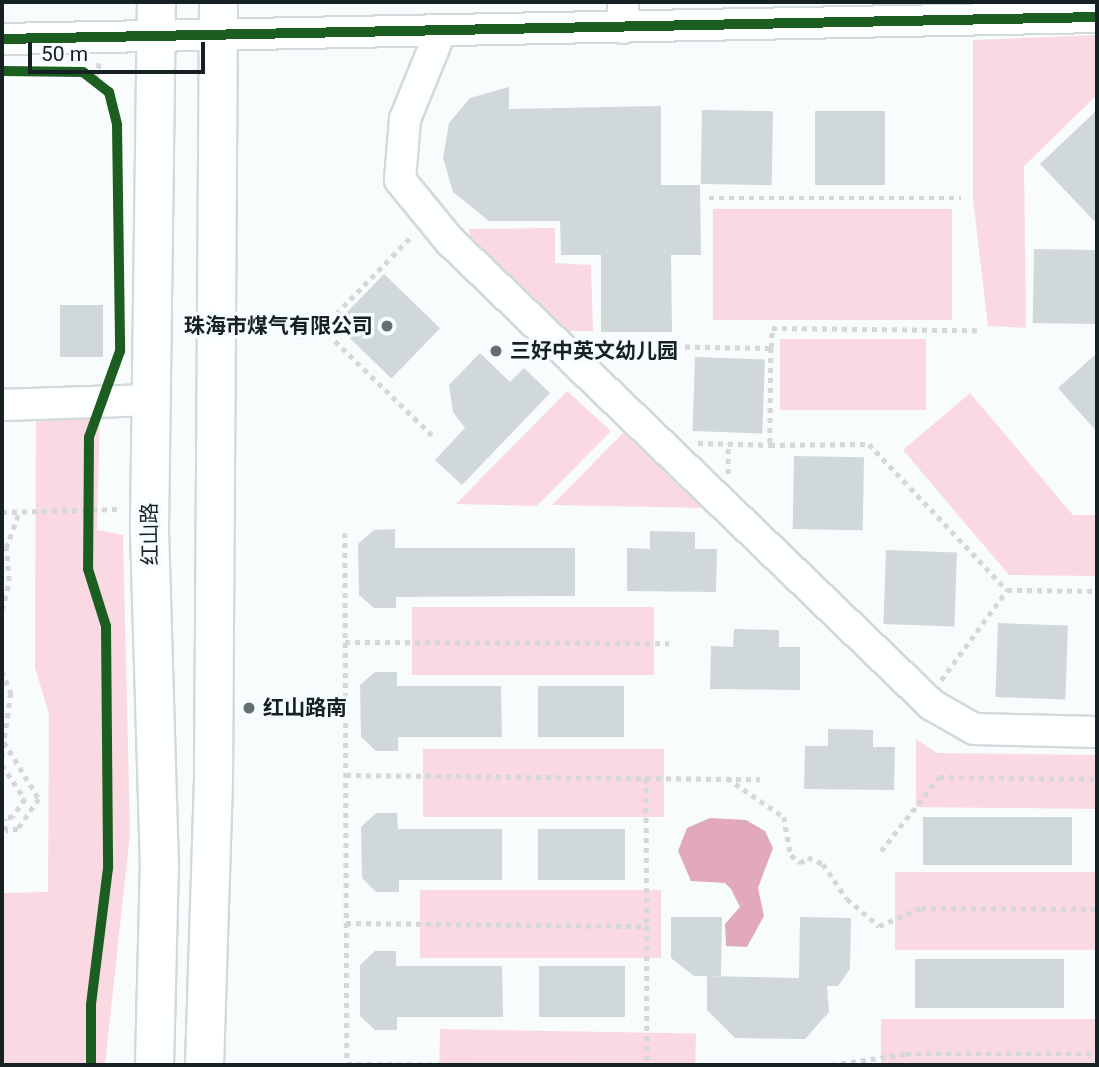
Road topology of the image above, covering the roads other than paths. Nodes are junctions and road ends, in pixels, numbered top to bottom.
1 (964, 11) edge
2 (623, 15) edge
3 (1097, 17) edge
4 (156, 18) edge
5 (219, 18) edge
6 (440, 33) junction
7 (2, 39) edge
8 (151, 400) junction
9 (2, 405) edge
10 (1097, 732) edge
11 (155, 1065) edge
12 (204, 1065) edge

1 - 2 street
1 - 3 street
2 - 6 street
4 - 5 street
4 - 7 street
4 - 8 main road, 红山路
5 - 6 street
5 - 12 main road
6 - 10 street
8 - 9 street
8 - 11 main road, 红山路

